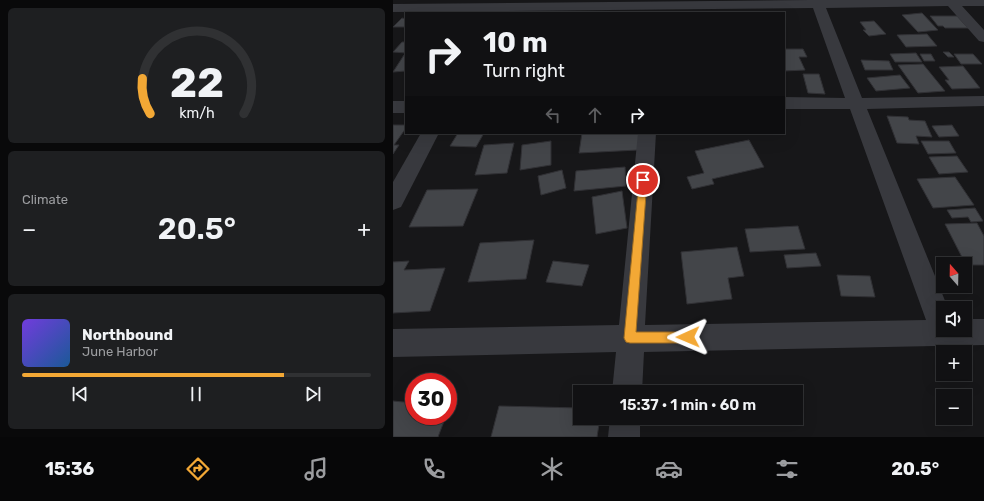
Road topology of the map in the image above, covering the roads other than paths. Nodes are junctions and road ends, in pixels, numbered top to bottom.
1 (950, 1) edge
2 (817, 2) edge
3 (984, 2) edge
4 (659, 6) edge
5 (504, 7) edge
6 (393, 8) edge
7 (984, 38) edge
8 (984, 101) edge
9 (785, 103) edge
10 (855, 104) junction
11 (393, 107) edge
12 (405, 107) edge
13 (429, 134) edge
14 (647, 134) edge
15 (393, 201) edge
16 (936, 311) edge
17 (936, 331) edge
18 (972, 332) edge
19 (984, 332) edge
20 (630, 338) junction
21 (393, 343) edge
22 (627, 385) edge
23 (625, 425) edge
24 (624, 437) edge

1 - 2 street
1 - 3 street
1 - 7 street
2 - 4 street
2 - 10 street
4 - 5 street
5 - 6 street
8 - 10 street
9 - 10 street
10 - 16 street
11 - 12 street
13 - 15 street
14 - 20 street
17 - 20 street
18 - 19 street
20 - 21 street
20 - 22 street
23 - 24 street

